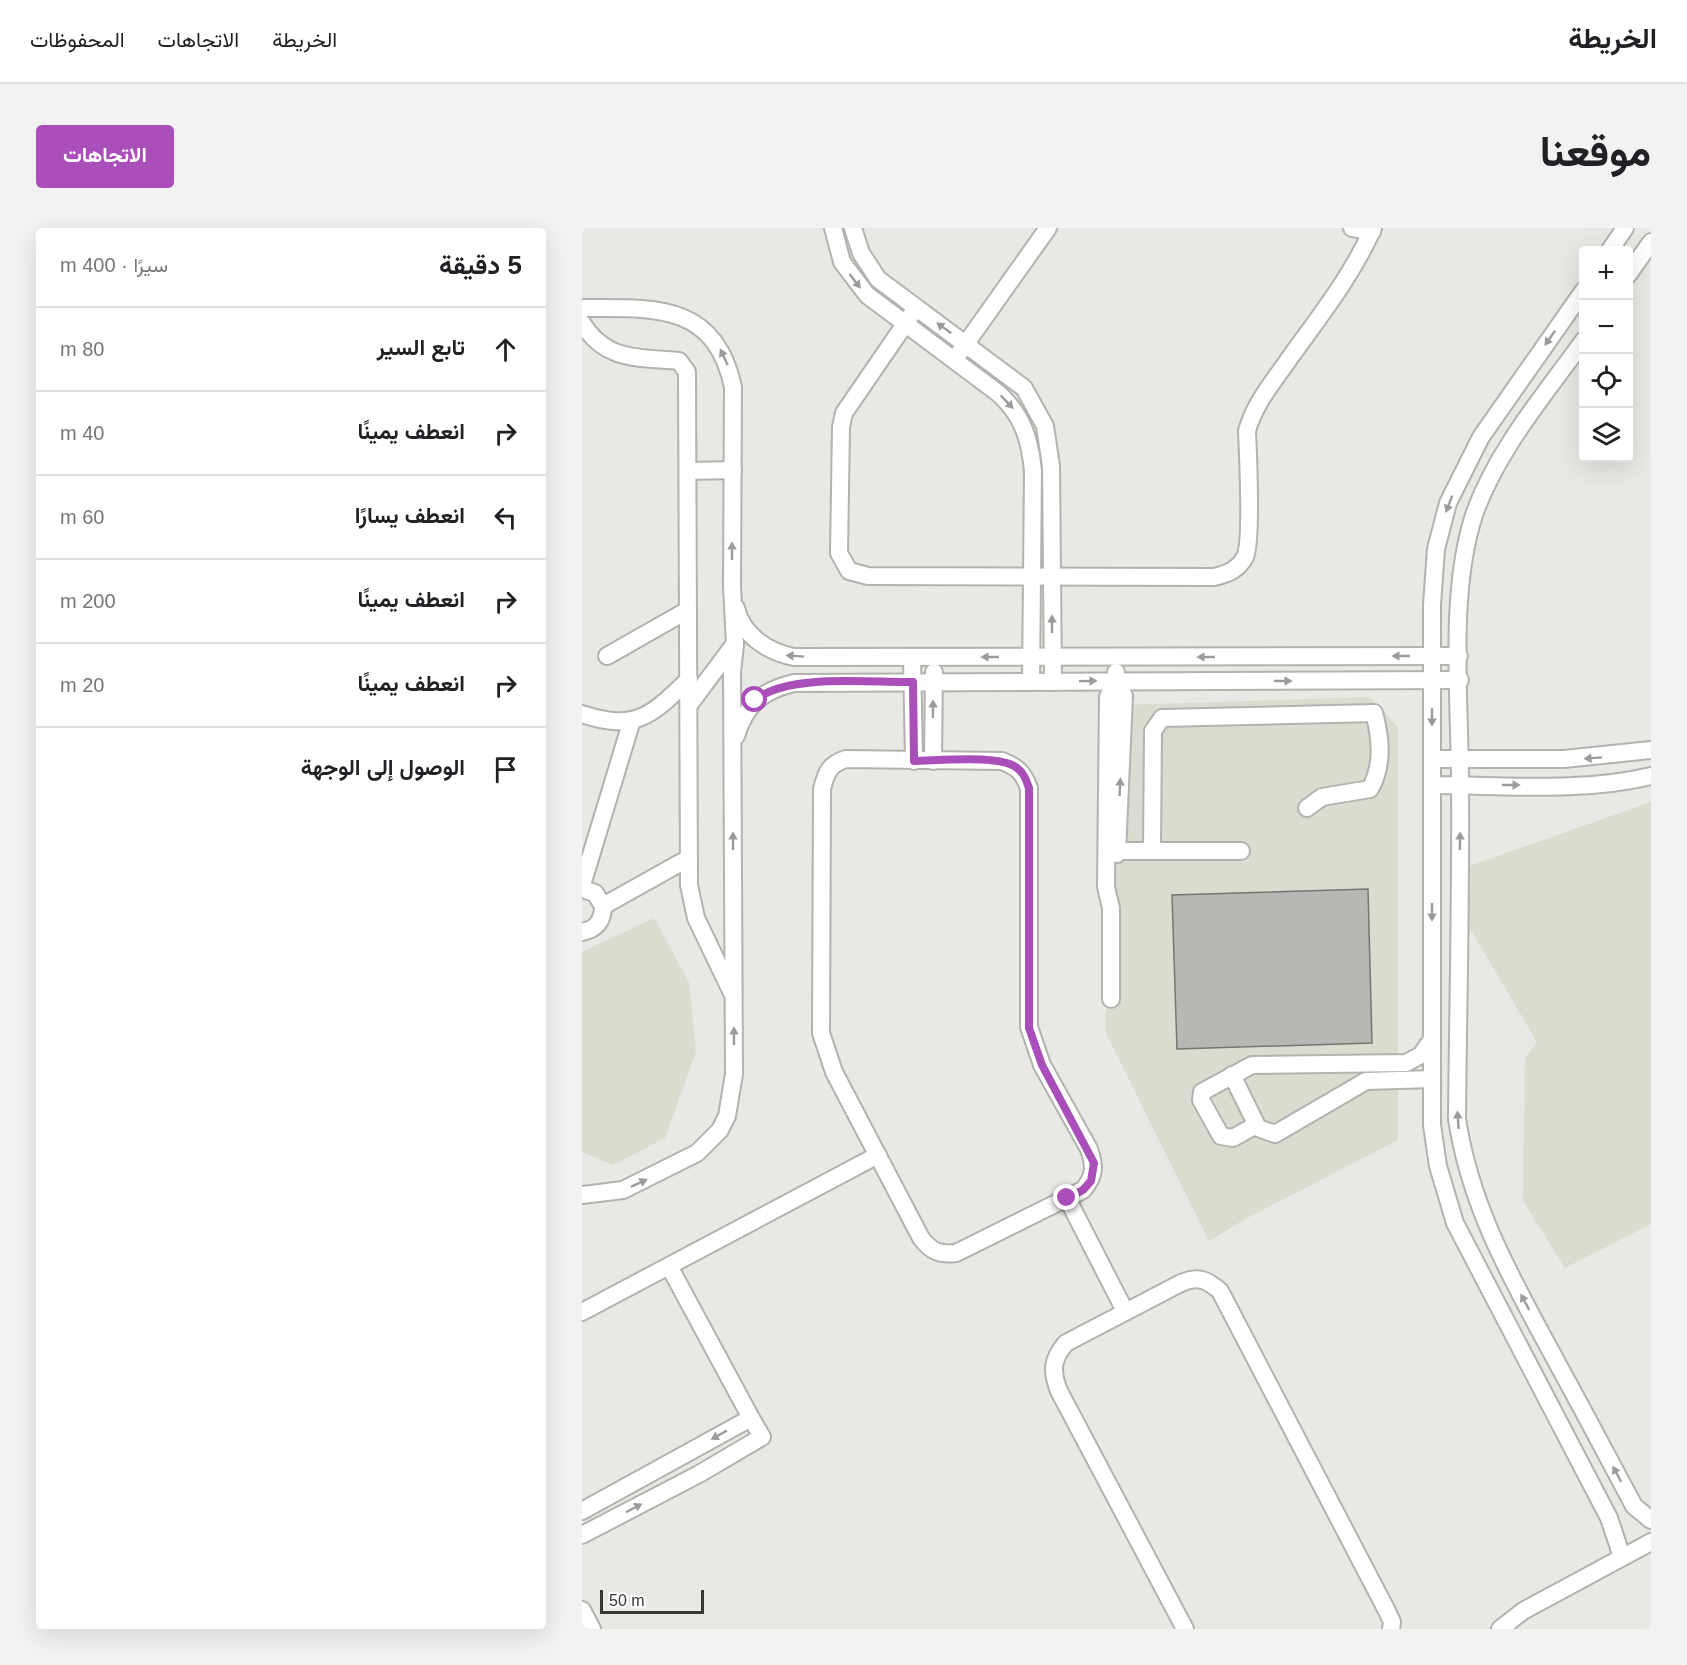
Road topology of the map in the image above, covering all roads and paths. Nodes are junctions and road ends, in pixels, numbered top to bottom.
1 (833, 228) edge
2 (853, 228) edge
3 (1048, 228) edge
4 (1352, 228) edge
5 (1625, 228) edge
6 (1373, 230) edge
7 (1651, 242) edge
8 (1613, 246) edge
9 (1633, 269) edge
10 (1579, 297) edge
11 (582, 308) edge
12 (916, 308) junction
13 (582, 323) edge
14 (904, 324) junction
15 (966, 344) junction
16 (1579, 347) edge
17 (954, 361) junction
18 (733, 470) junction
19 (688, 471) junction
20 (1032, 577) junction
21 (1052, 577) junction
22 (732, 586) junction
23 (688, 610) junction
24 (735, 645) junction
25 (1432, 656) junction
26 (1459, 656) junction
27 (607, 657) dead end
28 (912, 657) junction
29 (934, 657) junction
30 (1031, 657) junction
31 (1053, 657) junction
32 (1116, 657) junction
33 (689, 679) junction
34 (1116, 681) junction
35 (1432, 681) junction
36 (1460, 681) junction
37 (913, 682) junction
38 (934, 682) junction
39 (1031, 682) junction
40 (1053, 682) junction
41 (689, 705) junction
42 (582, 714) edge
43 (632, 720) junction
44 (1651, 750) edge
45 (732, 751) junction
46 (1432, 759) junction
47 (1460, 759) junction
48 (914, 761) junction
49 (933, 761) junction
50 (1651, 776) edge
51 (1432, 785) junction
52 (1460, 785) junction
53 (1307, 808) dead end
54 (1112, 851) junction
55 (1152, 851) junction
56 (1241, 851) dead end
57 (689, 858) junction
58 (582, 887) edge
59 (603, 906) junction
60 (582, 932) edge
61 (734, 998) junction
62 (1111, 999) dead end
63 (1432, 1039) junction
64 (1353, 1065) junction
65 (1232, 1075) junction
66 (1432, 1079) junction
67 (1357, 1085) junction
68 (1256, 1125) junction
69 (878, 1155) junction
70 (582, 1195) edge
71 (1067, 1198) junction
72 (669, 1266) junction
73 (1125, 1311) junction
74 (582, 1312) edge
75 (751, 1418) junction
76 (582, 1511) edge
77 (1651, 1520) edge
78 (582, 1535) edge
79 (1651, 1542) edge
80 (1622, 1557) junction
81 (582, 1610) edge
82 (592, 1629) edge
83 (1185, 1629) edge
84 (1391, 1629) edge
85 (1500, 1629) edge

1 -> 14 street
2 - 12 street
3 - 15 street
4 - 6 street
5 - 8 street
6 - 21 street
7 - 9 street
10 -> 25 street
18 -> 11 street
12 - 14 street
15 -> 12 street
13 - 19 street
14 - 17 street
14 - 20 street
15 - 17 street
15 - 21 street
16 - 26 street
17 -> 20 street
18 - 19 street
22 -> 18 street
19 - 23 street
20 - 21 street
20 - 30 street
31 -> 21 street
22 - 24 street
28 -> 22 street
23 - 27 street
23 - 33 street
24 - 41 street
24 - 45 street
25 - 26 street
25 -> 32 street
25 - 35 street
26 - 36 street
28 - 29 street
28 - 37 street
30 -> 29 street
29 - 38 street
30 - 31 street
30 - 39 street
31 - 32 street
31 - 40 street
32 - 34 street
33 - 41 street
33 - 43 street
34 -> 35 street
40 -> 34 street
34 - 54 street
35 - 36 street
35 -> 46 street
36 - 47 street
37 - 38 street
37 - 45 street
37 - 48 street
38 - 39 street
49 -> 38 street
39 - 40 street
41 - 57 street
42 - 43 street
43 - 58 street
44 -> 47 street
61 -> 45 street
46 - 47 street
46 - 51 street
47 - 52 street
48 - 49 street
48 - 69 street
49 - 71 street
52 -> 50 street
51 - 52 street
51 -> 63 street
77 -> 52 street
53 - 55 street
54 - 55 street
54 - 62 street
55 - 56 street
57 - 59 street
57 - 61 street
58 - 59 street
59 - 60 street
70 -> 61 street
63 - 64 street
63 - 66 street
64 - 65 street
64 - 67 street
65 - 68 street
65 - 68 street
66 - 67 street
66 - 80 street
67 - 68 street
69 - 71 street
69 - 72 street
71 - 73 street
72 - 74 street
72 - 75 street
73 - 83 street
73 - 84 street
75 -> 76 street
78 -> 75 street
79 - 80 street
80 - 85 street
81 - 82 street

